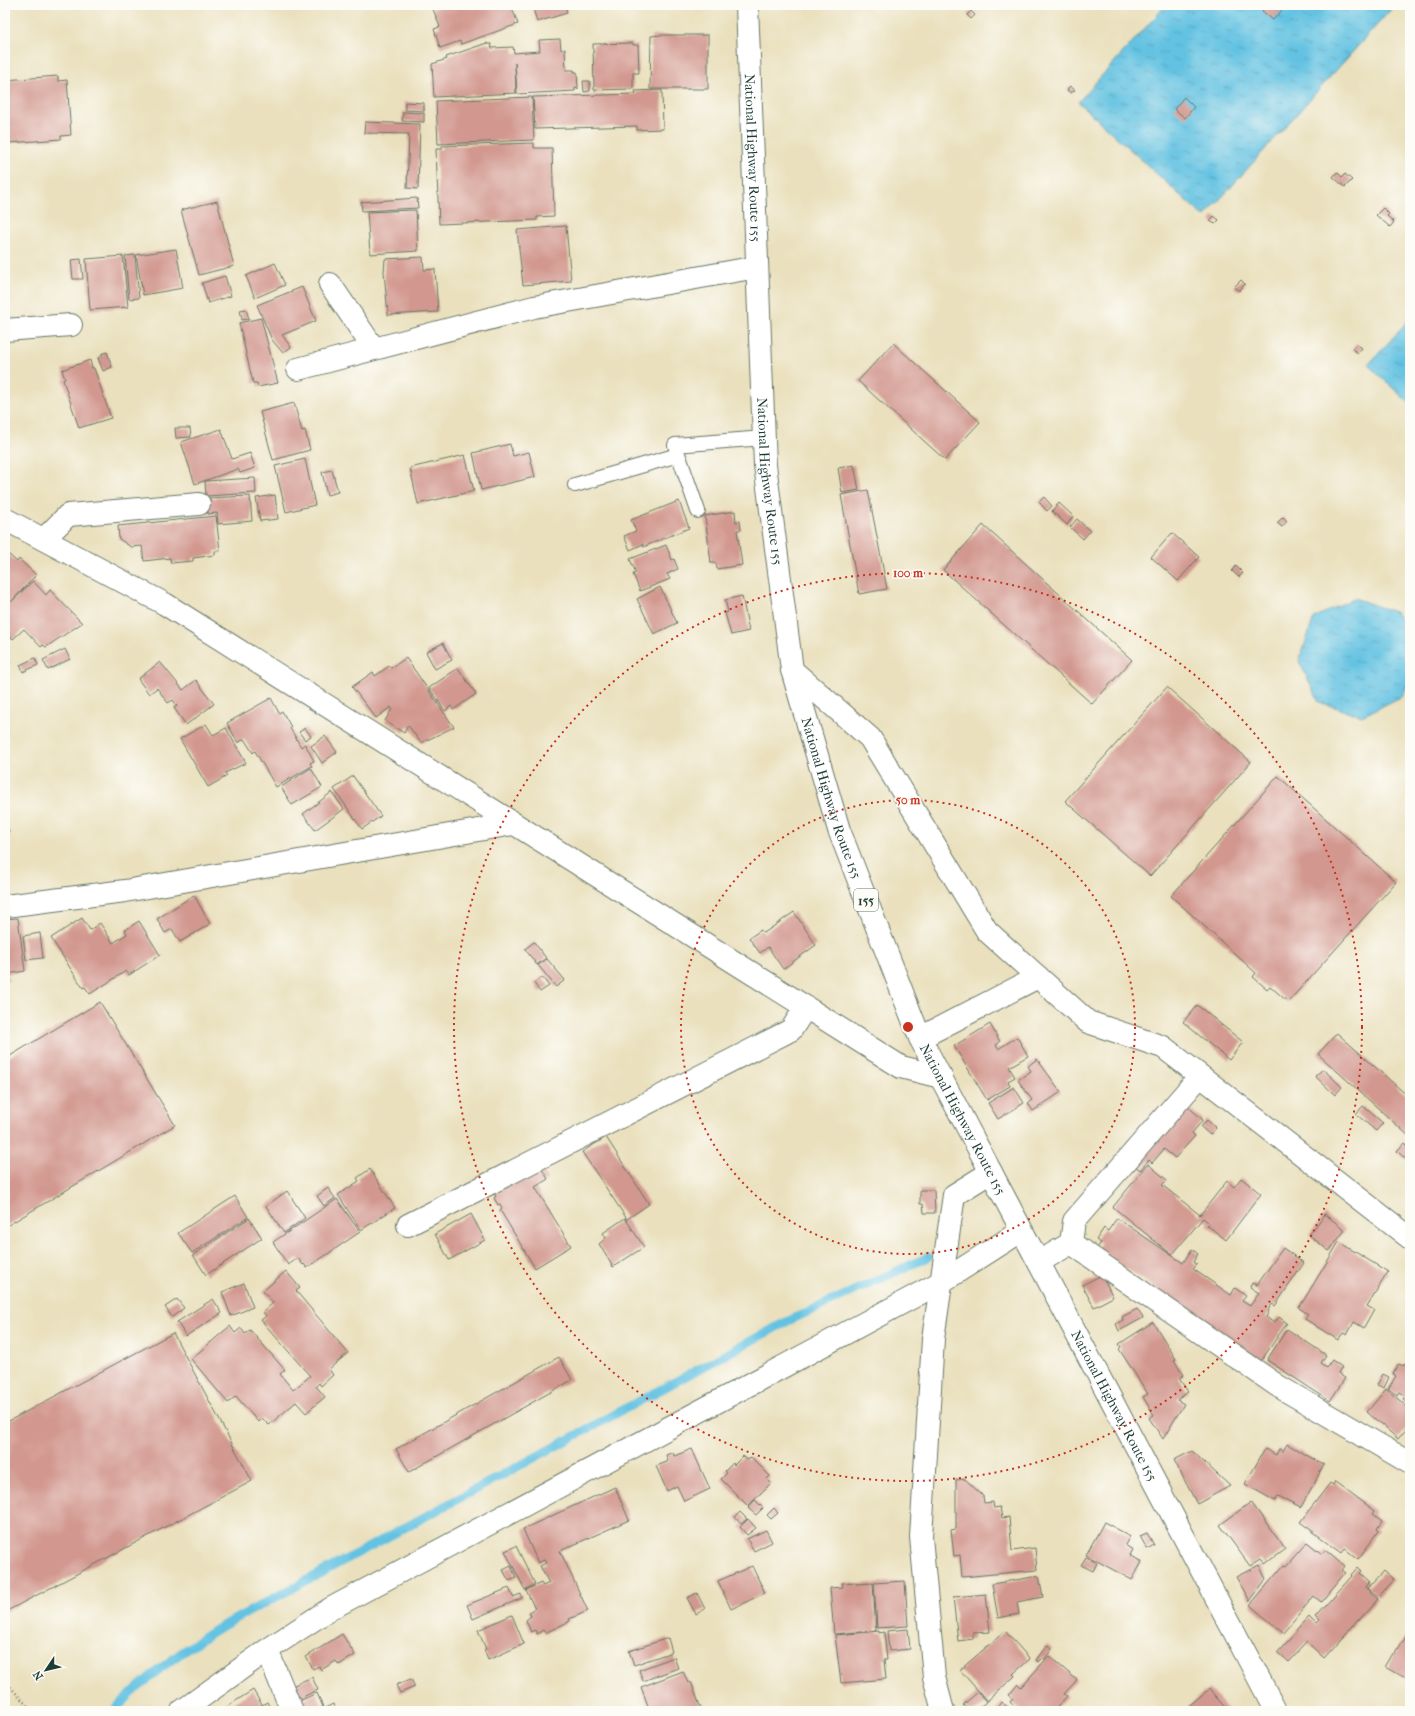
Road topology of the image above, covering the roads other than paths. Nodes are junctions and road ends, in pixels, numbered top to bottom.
1 (747, 5) edge
2 (757, 267) junction
3 (330, 284) dead end
4 (71, 325) dead end
5 (5, 330) edge
6 (374, 349) junction
7 (298, 369) dead end
8 (764, 438) junction
9 (678, 455) junction
10 (575, 486) dead end
11 (199, 504) dead end
12 (698, 512) dead end
13 (5, 518) edge
14 (44, 539) junction
15 (792, 670) junction
16 (514, 824) junction
17 (5, 906) edge
18 (1038, 977) junction
19 (806, 1007) junction
20 (920, 1038) junction
21 (1200, 1076) junction
22 (941, 1077) junction
23 (991, 1172) junction
24 (408, 1225) dead end
25 (1021, 1231) junction
26 (1410, 1238) edge
27 (1071, 1243) junction
28 (1039, 1262) junction
29 (943, 1281) junction
30 (1410, 1463) edge
31 (267, 1650) junction
32 (182, 1711) edge
33 (292, 1711) edge
34 (943, 1711) edge
35 (1276, 1711) edge

1 - 2 main road, National Highway Route 155 / 155
2 - 6 main road
2 - 8 main road, National Highway Route 155 / 155
3 - 6 main road
4 - 5 main road
6 - 7 main road
8 - 9 lane
8 - 15 main road, National Highway Route 155 / 155
9 - 10 lane
9 - 12 lane
11 - 14 main road
13 - 14 main road
14 - 16 main road
15 - 18 main road
15 - 20 main road, National Highway Route 155 / 155
16 - 17 main road
16 - 19 main road
18 - 20 main road
18 - 21 main road
19 - 22 main road
19 - 24 main road
20 - 22 main road, National Highway Route 155 / 155
21 - 26 main road
21 - 27 main road
22 - 23 main road, National Highway Route 155 / 155
23 - 25 main road, National Highway Route 155 / 155
23 - 29 main road
25 - 28 main road, National Highway Route 155 / 155
25 - 29 main road
27 - 28 main road
27 - 30 main road
28 - 35 main road, National Highway Route 155 / 155
29 - 31 main road
29 - 34 main road
31 - 32 main road
31 - 33 main road

